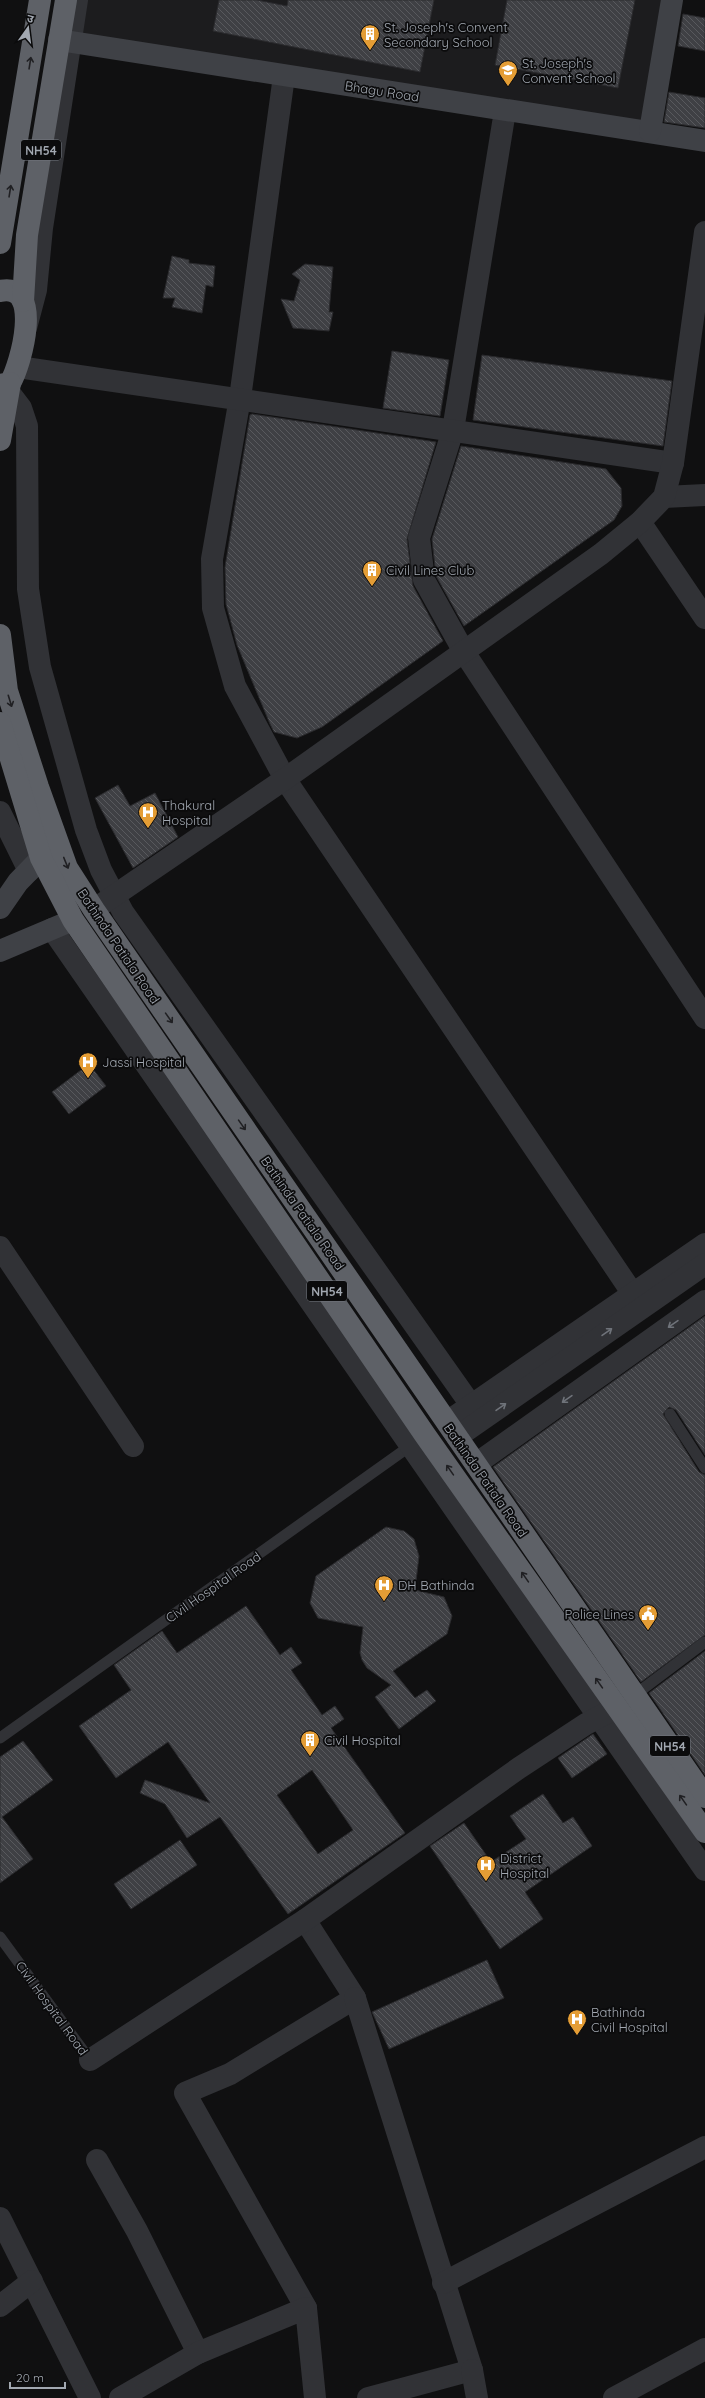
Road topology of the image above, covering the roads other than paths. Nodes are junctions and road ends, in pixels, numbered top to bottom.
1 (40, 0) edge
2 (66, 0) edge
3 (77, 0) edge
4 (672, 0) edge
5 (64, 41) junction
6 (284, 76) junction
7 (505, 110) junction
8 (650, 131) junction
9 (705, 141) edge
10 (705, 232) edge
11 (0, 243) edge
12 (0, 291) edge
13 (23, 301) junction
14 (25, 333) junction
15 (9, 381) edge
16 (240, 398) junction
17 (453, 430) junction
18 (0, 440) edge
19 (672, 464) junction
20 (705, 495) edge
21 (664, 497) junction
22 (640, 522) junction
23 (705, 618) edge
24 (0, 635) edge
25 (464, 652) junction
26 (0, 724) edge
27 (285, 779) junction
28 (0, 812) edge
29 (58, 842) junction
30 (35, 865) junction
31 (114, 896) junction
32 (0, 908) edge
33 (94, 910) junction
34 (73, 920) junction
35 (52, 929) junction
36 (0, 952) edge
37 (705, 1018) edge
38 (705, 1244) edge
39 (0, 1247) edge
40 (705, 1264) edge
41 (633, 1294) junction
42 (705, 1301) edge
43 (477, 1412) junction
44 (670, 1414) dead end
45 (452, 1429) junction
46 (418, 1440) junction
47 (133, 1446) dead end
48 (502, 1446) junction
49 (476, 1464) junction
50 (705, 1468) edge
51 (705, 1642) edge
52 (634, 1695) junction
53 (608, 1712) junction
54 (0, 1738) edge
55 (705, 1797) edge
56 (705, 1832) edge
57 (705, 1870) edge
58 (305, 1920) junction
59 (0, 1937) edge
60 (355, 1998) junction
61 (90, 2060) joint
62 (705, 2147) edge
63 (97, 2160) dead end
64 (0, 2218) edge
65 (32, 2281) junction
66 (443, 2283) junction
67 (0, 2306) edge
68 (306, 2308) junction
69 (705, 2349) edge
70 (198, 2353) junction
71 (472, 2370) junction
72 (90, 2398) edge
73 (120, 2398) edge
74 (315, 2398) edge
75 (368, 2398) edge
76 (477, 2398) edge
77 (614, 2398) edge

11 -> 1 highway, NH54
2 - 5 highway, NH54
3 - 5 street
4 - 8 street
5 - 6 street, Bhagu Road
5 - 13 highway, NH54
5 - 14 street
6 - 7 street, Bhagu Road
6 - 16 street
7 - 8 street, Bhagu Road
7 - 17 street
8 - 9 street, Bhagu Road
10 - 19 street
12 - 13 highway
13 - 14 highway, NH54
14 - 15 highway, NH54
15 - 16 street
15 - 18 highway, NH54
15 - 31 street
16 - 17 street
16 - 27 street
17 - 19 street
17 - 25 street
19 - 21 street
20 - 21 street
21 - 22 street
22 - 23 street
22 - 25 street
24 -> 29 highway, Bathinda Patiala Road / NH54
25 - 27 street
25 - 37 street
26 - 30 highway, NH54
27 - 31 street
27 - 41 street
28 - 30 street
29 - 30 street
29 -> 33 highway, Bathinda Patiala Road / NH54
30 - 32 street
30 - 34 highway, NH54
31 - 33 street
31 - 43 street
33 - 34 street
33 -> 45 highway, Bathinda Patiala Road / NH54
34 - 35 street
34 - 46 highway, NH54
35 - 36 street
35 - 46 street
38 - 41 street
39 - 47 street
43 -> 40 street
41 - 43 street
42 -> 48 street
43 - 45 street
43 - 48 street
44 - 50 lane
45 - 49 highway, Bathinda Patiala Road / NH54
46 - 53 highway, NH54
46 - 54 lane, Civil Hospital Road
48 - 49 street
49 - 52 highway, Bathinda Patiala Road / NH54
51 - 52 lane
52 - 53 lane
52 - 55 highway, Bathinda Patiala Road / NH54
56 -> 53 highway, NH54
53 - 57 street
53 - 58 street
58 - 60 street
58 - 61 street
59 - 61 lane, Civil Hospital Road
60 - 66 street
60 - 68 street
62 - 66 street
63 - 70 street
64 - 65 street
65 - 67 street
65 - 72 street
66 - 71 street
68 - 70 street
68 - 74 street
69 - 77 street
70 - 73 street
71 - 75 street
71 - 76 street

